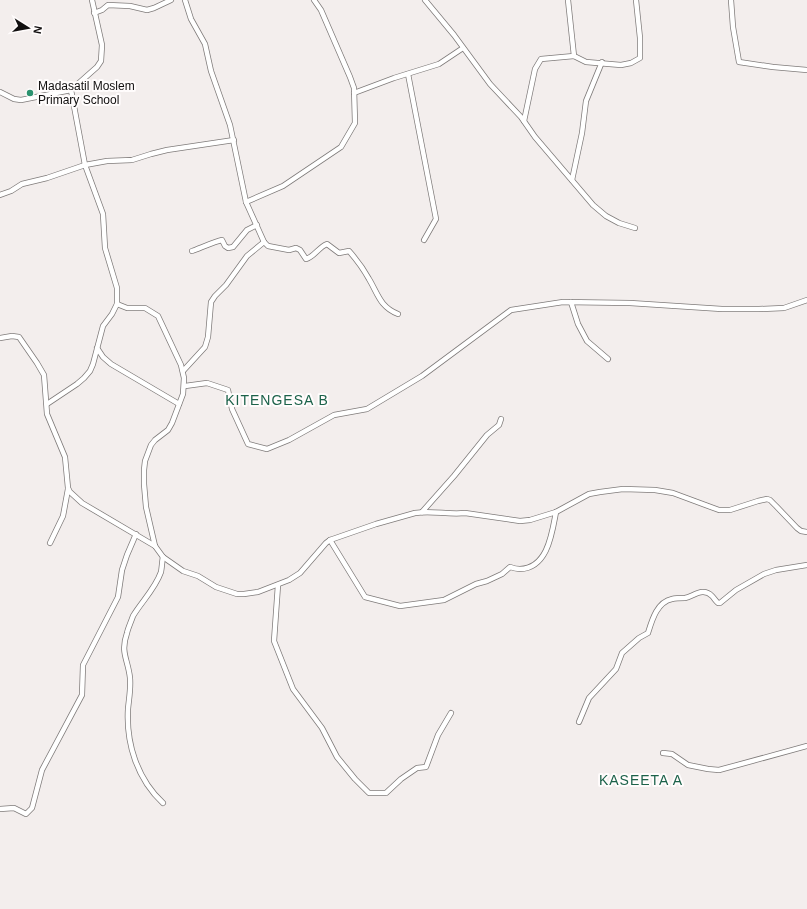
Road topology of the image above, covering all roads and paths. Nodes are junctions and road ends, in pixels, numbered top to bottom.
1 (92, 0) edge
2 (171, 0) edge
3 (185, 0) edge
4 (314, 0) edge
5 (425, 0) edge
6 (568, 0) edge
7 (636, 0) edge
8 (731, 0) edge
9 (94, 13) junction
10 (463, 48) junction
11 (574, 56) junction
12 (602, 62) junction
13 (807, 70) edge
14 (408, 74) junction
15 (71, 90) junction
16 (0, 92) edge
17 (354, 94) junction
18 (524, 120) junction
19 (234, 140) junction
20 (85, 165) junction
21 (572, 180) junction
22 (0, 195) edge
23 (246, 202) junction
24 (257, 225) junction
25 (635, 228) dead end
26 (424, 240) dead end
27 (264, 242) junction
28 (192, 251) dead end
29 (807, 300) edge
30 (571, 302) junction
31 (117, 304) junction
32 (398, 314) dead end
33 (0, 338) edge
34 (97, 348) junction
35 (608, 359) dead end
36 (183, 371) junction
37 (185, 386) junction
38 (47, 404) junction
39 (179, 404) junction
40 (501, 419) dead end
41 (68, 488) junction
42 (422, 512) junction
43 (556, 512) junction
44 (807, 532) edge
45 (136, 534) junction
46 (330, 540) junction
47 (50, 543) dead end
48 (155, 546) junction
49 (163, 557) junction
50 (807, 565) edge
51 (278, 586) junction
52 (451, 713) dead end
53 (578, 722) dead end
54 (807, 746) edge
55 (662, 753) dead end
56 (163, 803) dead end
57 (0, 809) edge

1 - 9 street
2 - 9 street
3 - 19 street
4 - 17 street
5 - 10 street
6 - 11 street
7 - 12 street
8 - 13 street
9 - 15 street
10 - 14 street
10 - 18 street
11 - 12 street
11 - 18 street
12 - 21 street
14 - 17 street
14 - 26 street
15 - 16 street
15 - 20 street
17 - 23 street
18 - 21 street
19 - 20 street
19 - 23 street
20 - 22 street
20 - 31 street
21 - 25 street
23 - 24 street
24 - 27 street
24 - 28 street
27 - 32 street
27 - 36 street
29 - 30 street
30 - 35 street
30 - 37 street
31 - 34 street
31 - 36 street
33 - 38 street
34 - 38 street
34 - 39 street
36 - 37 street
37 - 39 street
38 - 41 street
39 - 48 street
40 - 42 street
41 - 45 street
41 - 47 street
42 - 43 street
42 - 46 street
43 - 44 street
43 - 46 street
45 - 48 street
45 - 57 street
46 - 51 street
48 - 49 street
49 - 51 street
49 - 56 street
50 - 53 street
51 - 52 street
54 - 55 street

